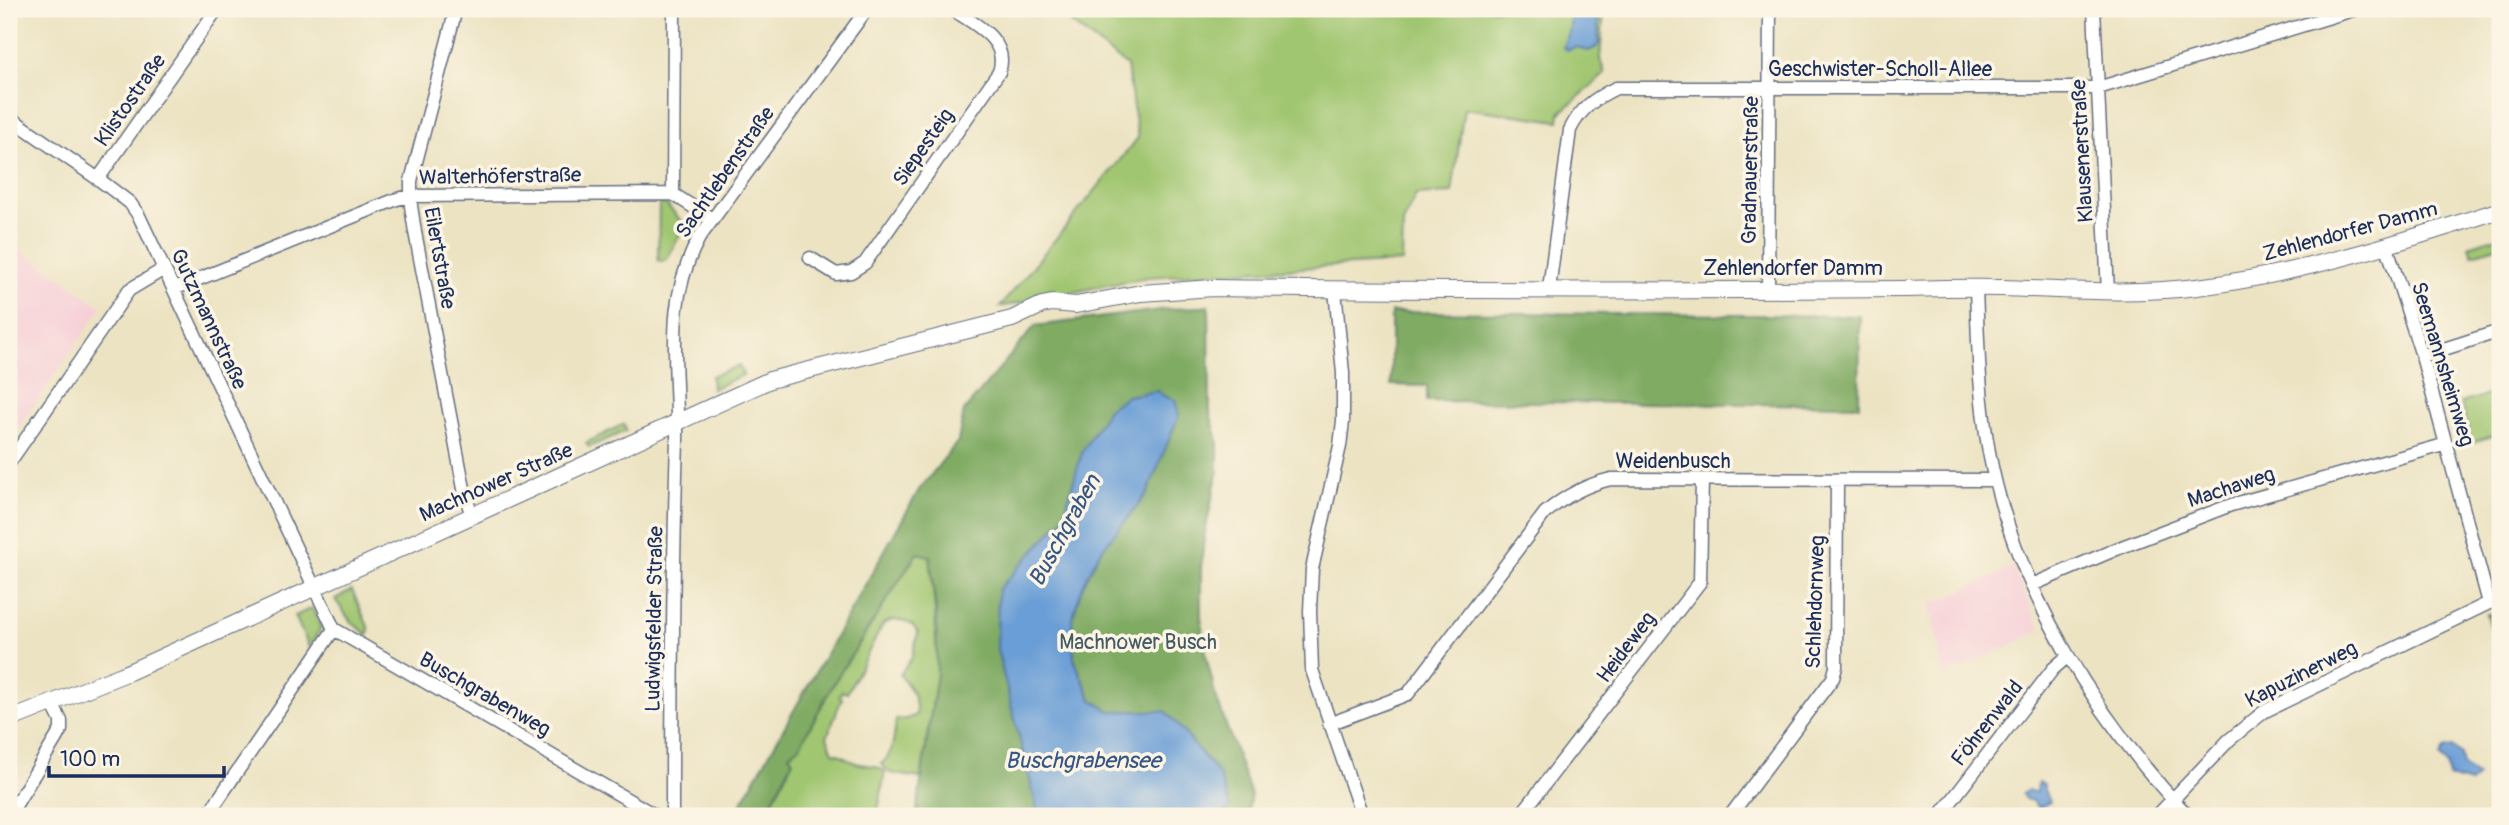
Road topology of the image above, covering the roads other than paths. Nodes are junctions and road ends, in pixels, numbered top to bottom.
1 (217, 9) edge
2 (456, 9) edge
3 (674, 9) edge
4 (867, 9) edge
5 (952, 9) edge
6 (1770, 9) edge
7 (2094, 9) edge
8 (2356, 9) edge
9 (2098, 88) junction
10 (1770, 89) junction
11 (9, 117) edge
12 (98, 179) junction
13 (673, 194) junction
14 (410, 196) junction
15 (2500, 210) edge
16 (712, 219) junction
17 (2387, 247) junction
18 (810, 258) dead end
19 (164, 269) junction
20 (1976, 288) junction
21 (174, 289) junction
22 (1549, 289) junction
23 (1335, 290) junction
24 (1768, 290) junction
25 (2108, 292) junction
26 (1049, 310) joint
27 (2500, 331) edge
28 (2422, 356) junction
29 (677, 422) junction
30 (2447, 444) junction
31 (9, 463) edge
32 (1702, 480) junction
33 (1995, 480) junction
34 (1837, 481) junction
35 (472, 516) junction
36 (2032, 585) junction
37 (315, 587) junction
38 (2494, 602) edge
39 (334, 629) junction
40 (2068, 656) junction
41 (52, 704) junction
42 (9, 720) edge
43 (1329, 724) junction
44 (2172, 800) junction
45 (9, 816) edge
46 (207, 816) edge
47 (656, 816) edge
48 (672, 816) edge
49 (1362, 816) edge
50 (1520, 816) edge
51 (1730, 816) edge
52 (1940, 816) edge
53 (2157, 816) edge
54 (2188, 816) edge

1 - 12 street, Klistostraße
2 - 14 street, Eilertstraße
3 - 13 street
4 - 16 street, Sachtlebenstraße
5 - 18 street, Siepesteig
6 - 10 street, Gradnauerstraße
7 - 9 street, Klausenerstraße
8 - 9 street, Geschwister-Scholl-Allee
9 - 10 street, Geschwister-Scholl-Allee
9 - 25 street, Klausenerstraße
10 - 22 street, Geschwister-Scholl-Allee
10 - 24 street, Gradnauerstraße
11 - 12 street, Gutzmannstraße
12 - 19 street, Gutzmannstraße
13 - 14 street, Walterhöferstraße
13 - 16 street
14 - 21 street, Walterhöferstraße
14 - 35 street, Eilertstraße
15 - 17 main road, Zehlendorfer Damm
16 - 29 street, Sachtlebenstraße
17 - 25 main road, Zehlendorfer Damm
17 - 28 street, Seemannsheimweg
19 - 21 street, Gutzmannstraße
19 - 31 street
20 - 24 main road, Zehlendorfer Damm
20 - 25 main road, Zehlendorfer Damm
20 - 33 street
21 - 37 street, Gutzmannstraße
22 - 23 main road, Zehlendorfer Damm
22 - 24 main road, Zehlendorfer Damm
23 - 26 main road, Zehlendorfer Damm
23 - 43 street
26 - 29 main road, Machnower Straße
27 - 28 street
28 - 30 street, Seemannsheimweg
29 - 35 main road, Machnower Straße
29 - 48 street, Ludwigsfelder Straße
30 - 36 street, Machaweg
30 - 38 street, Seemannsheimweg
32 - 34 street, Weidenbusch
32 - 43 street, Weidenbusch
32 - 50 street, Heideweg
33 - 34 street, Weidenbusch
33 - 36 street
34 - 51 street, Schlehdornweg
35 - 37 main road, Machnower Straße
36 - 40 street
37 - 39 street
37 - 41 main road, Machnower Straße
38 - 44 street, Kapuzinerweg
39 - 46 street
39 - 47 street, Buschgrabenweg
40 - 44 street
40 - 52 street, Föhrenwald
41 - 42 main road, Machnower Straße
41 - 45 street
43 - 49 street
44 - 53 street, Kapuzinerweg
44 - 54 street

